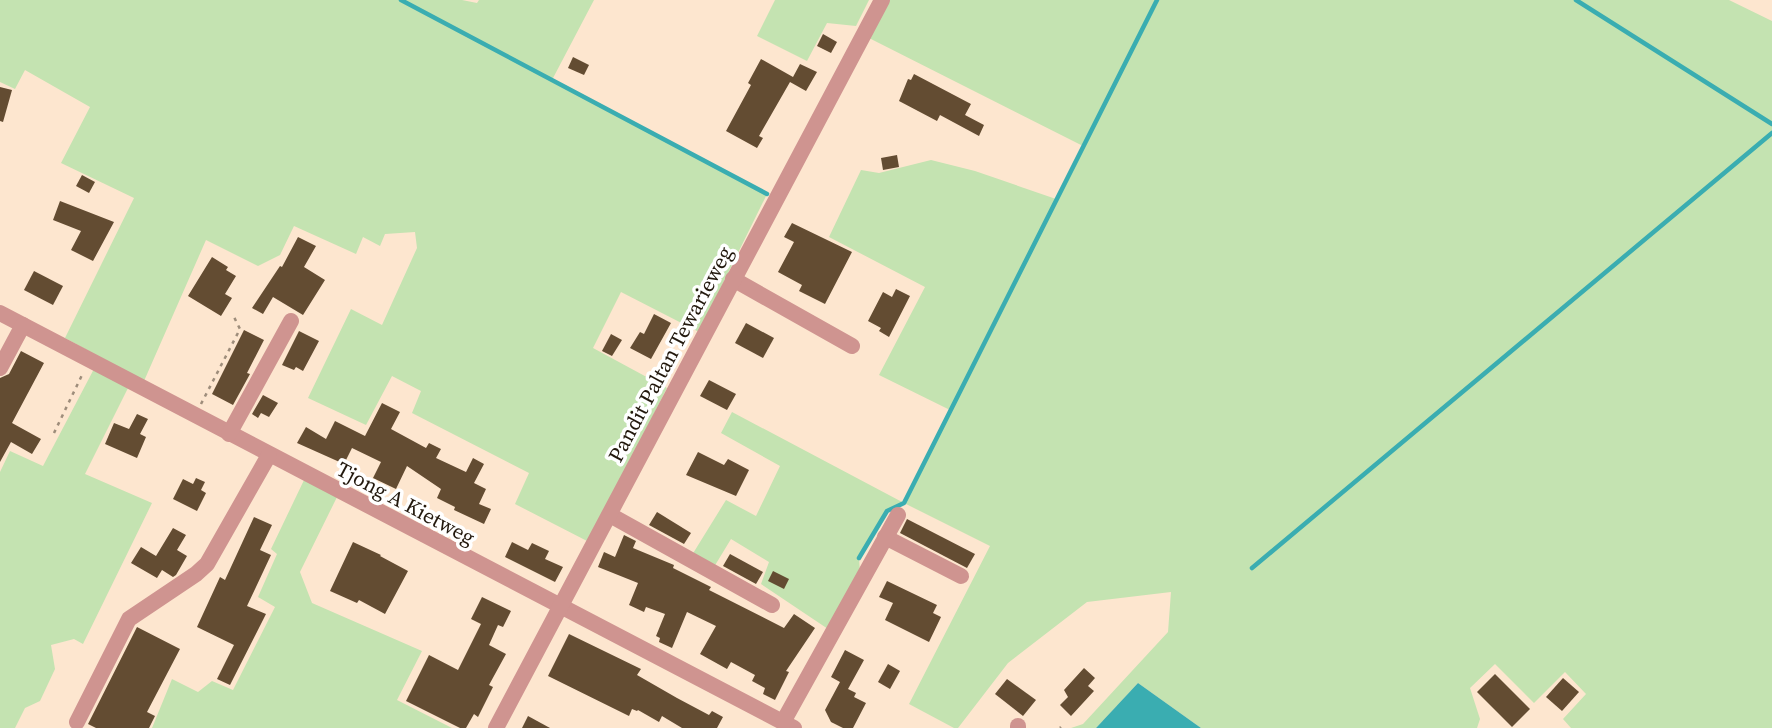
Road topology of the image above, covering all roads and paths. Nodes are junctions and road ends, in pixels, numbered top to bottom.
1 (882, 0) edge
2 (733, 279) junction
3 (0, 313) edge
4 (233, 315) dead end
5 (291, 321) dead end
6 (23, 325) junction
7 (852, 346) dead end
8 (89, 361) junction
9 (0, 368) edge
10 (194, 416) junction
11 (54, 433) dead end
12 (229, 434) junction
13 (269, 455) junction
14 (610, 515) junction
15 (898, 515) dead end
16 (885, 537) junction
17 (961, 576) dead end
18 (772, 605) dead end
19 (561, 606) junction
20 (77, 722) dead end
21 (789, 725) edge
22 (496, 728) edge

1 - 2 street, Pandit Paltan Tewarieweg
2 - 7 street
2 - 14 street, Pandit Paltan Tewarieweg
3 - 6 street, Tjong A Kietweg
4 - 10 path
5 - 12 street
6 - 8 street, Tjong A Kietweg
6 - 9 street
8 - 10 street, Tjong A Kietweg
8 - 11 path
10 - 12 street, Tjong A Kietweg
12 - 13 street, Tjong A Kietweg
13 - 19 street, Tjong A Kietweg
13 - 20 street
14 - 18 street
14 - 19 street, Pandit Paltan Tewarieweg
15 - 16 street
16 - 17 street
16 - 21 street
19 - 21 street, Tjong A Kietweg
19 - 22 street, Pandit Paltan Tewarieweg

